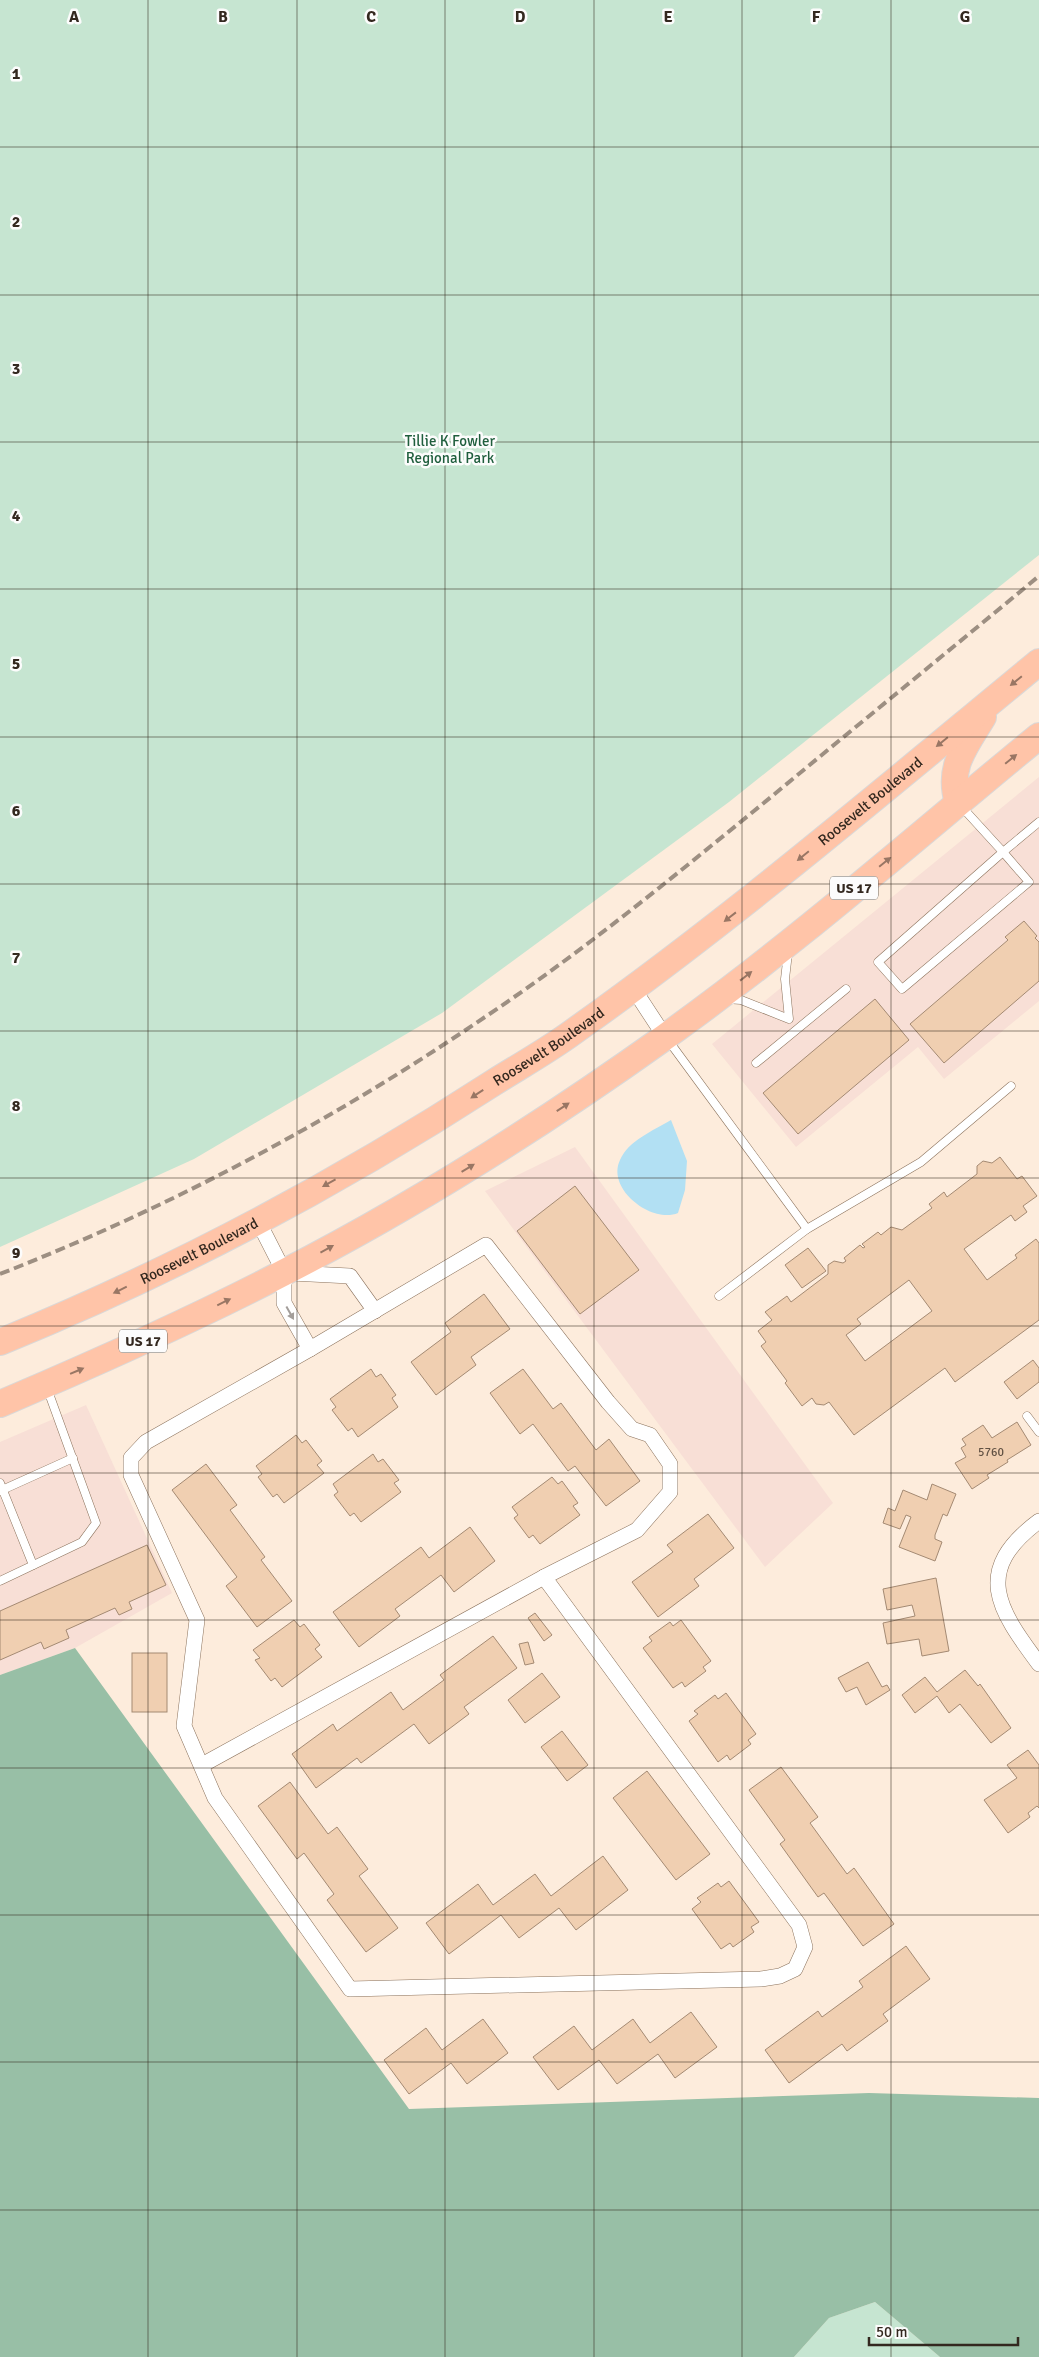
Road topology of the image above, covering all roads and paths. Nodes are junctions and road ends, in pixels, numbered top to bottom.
1 (1039, 662) edge
2 (993, 700) junction
3 (1039, 736) edge
4 (958, 803) junction
5 (1039, 822) edge
6 (1003, 852) junction
7 (792, 939) junction
8 (633, 988) junction
9 (846, 989) dead end
10 (717, 999) junction
11 (789, 1019) junction
12 (798, 1029) junction
13 (665, 1037) junction
14 (756, 1064) dead end
15 (1011, 1086) dead end
16 (258, 1221) junction
17 (808, 1229) junction
18 (284, 1272) junction
19 (720, 1296) dead end
20 (375, 1311) junction
21 (0, 1342) edge
22 (310, 1349) junction
23 (46, 1384) junction
24 (0, 1404) edge
25 (1027, 1416) dead end
26 (1039, 1432) edge
27 (73, 1458) junction
28 (1, 1488) edge
29 (1039, 1522) edge
30 (33, 1565) junction
31 (544, 1577) junction
32 (0, 1581) edge
33 (1039, 1664) edge
34 (202, 1765) junction

1 -> 2 highway, Roosevelt Boulevard
2 - 4 highway
2 -> 8 highway, Roosevelt Boulevard
4 -> 3 highway, US 17
4 - 6 lane
7 -> 4 highway, US 17
5 - 6 lane
6 - 6 lane
10 -> 7 highway, US 17
7 - 11 lane
8 - 13 street
8 -> 16 highway, Roosevelt Boulevard
9 - 12 lane
10 - 11 lane
10 - 13 highway, US 17
11 - 12 lane
12 - 14 lane
13 - 17 lane
18 -> 13 highway, US 17
15 - 17 lane
16 - 18 street
16 -> 21 highway, Roosevelt Boulevard
17 - 19 lane
18 - 20 street
18 -> 22 street
23 -> 18 highway, US 17
20 - 22 street
20 - 31 street
22 - 34 street
23 - 24 highway, US 17
23 - 27 lane
25 - 26 lane
27 - 28 lane
27 - 30 lane
28 - 30 lane
29 - 33 street
30 - 32 lane
31 - 34 street
31 - 34 street

